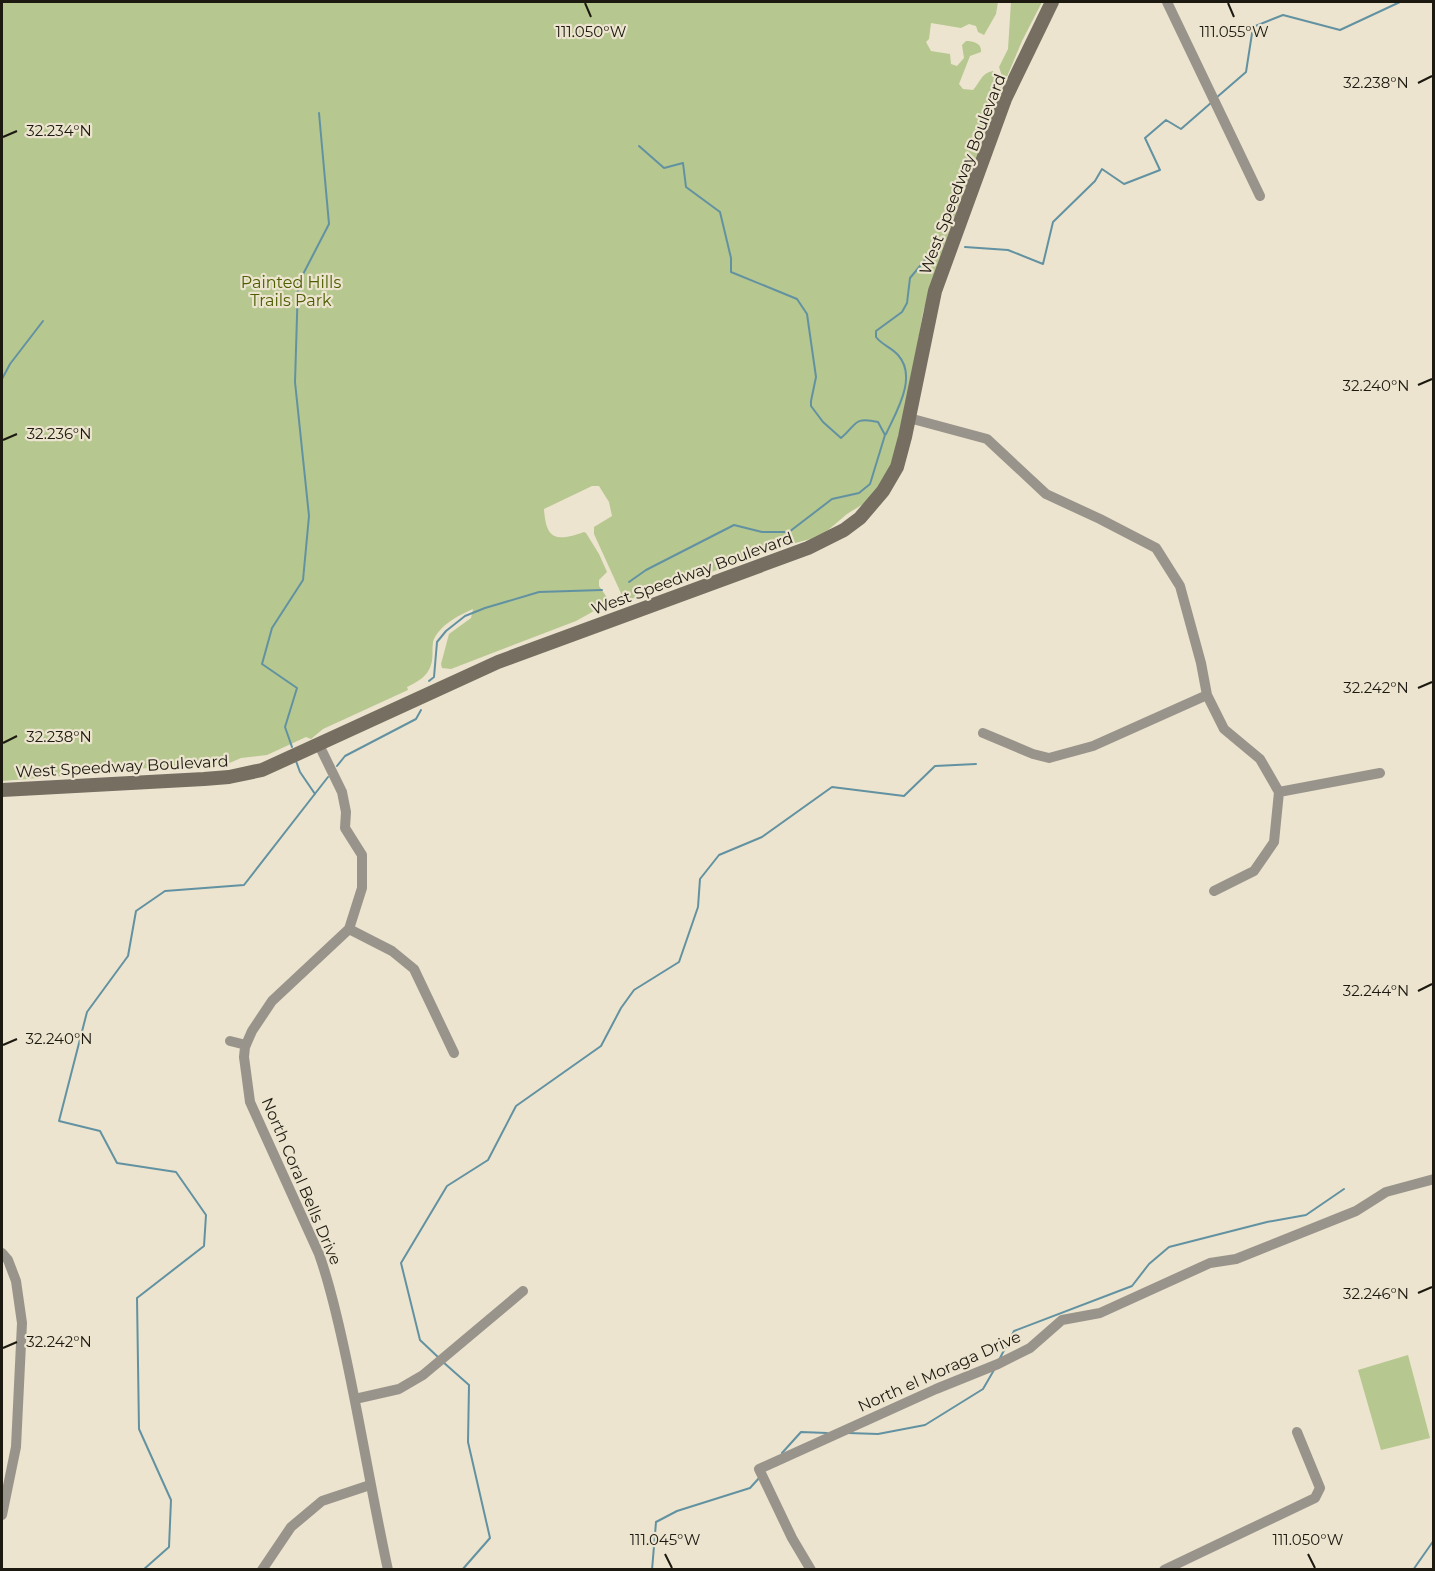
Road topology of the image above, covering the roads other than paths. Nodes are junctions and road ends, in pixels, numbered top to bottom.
1 (1052, 2) edge
2 (1167, 2) edge
3 (1260, 196) dead end
4 (909, 418) junction
5 (1207, 695) junction
6 (983, 733) dead end
7 (319, 745) junction
8 (1380, 773) dead end
9 (2, 790) edge
10 (1279, 792) junction
11 (1214, 891) dead end
12 (349, 929) junction
13 (230, 1041) dead end
14 (246, 1046) junction
15 (454, 1053) dead end
16 (1434, 1179) edge
17 (2, 1253) edge
18 (523, 1291) dead end
19 (355, 1399) junction
20 (1297, 1431) dead end
21 (370, 1485) junction
22 (2, 1515) edge
23 (262, 1569) edge
24 (388, 1569) edge
25 (811, 1569) edge
26 (1164, 1569) edge

1 - 4 main road, West Speedway Boulevard
2 - 3 street
4 - 5 street
4 - 7 main road, West Speedway Boulevard
5 - 6 street
5 - 10 street
7 - 9 main road, West Speedway Boulevard
7 - 12 street, North Coral Bells Drive
8 - 10 street
10 - 11 street
12 - 14 street, North Coral Bells Drive
12 - 15 street
13 - 14 street
14 - 19 street, North Coral Bells Drive
16 - 25 street, North el Moraga Drive
17 - 22 street
18 - 19 street
19 - 21 street, North Coral Bells Drive
20 - 26 street
21 - 23 street
21 - 24 street, North Coral Bells Drive

